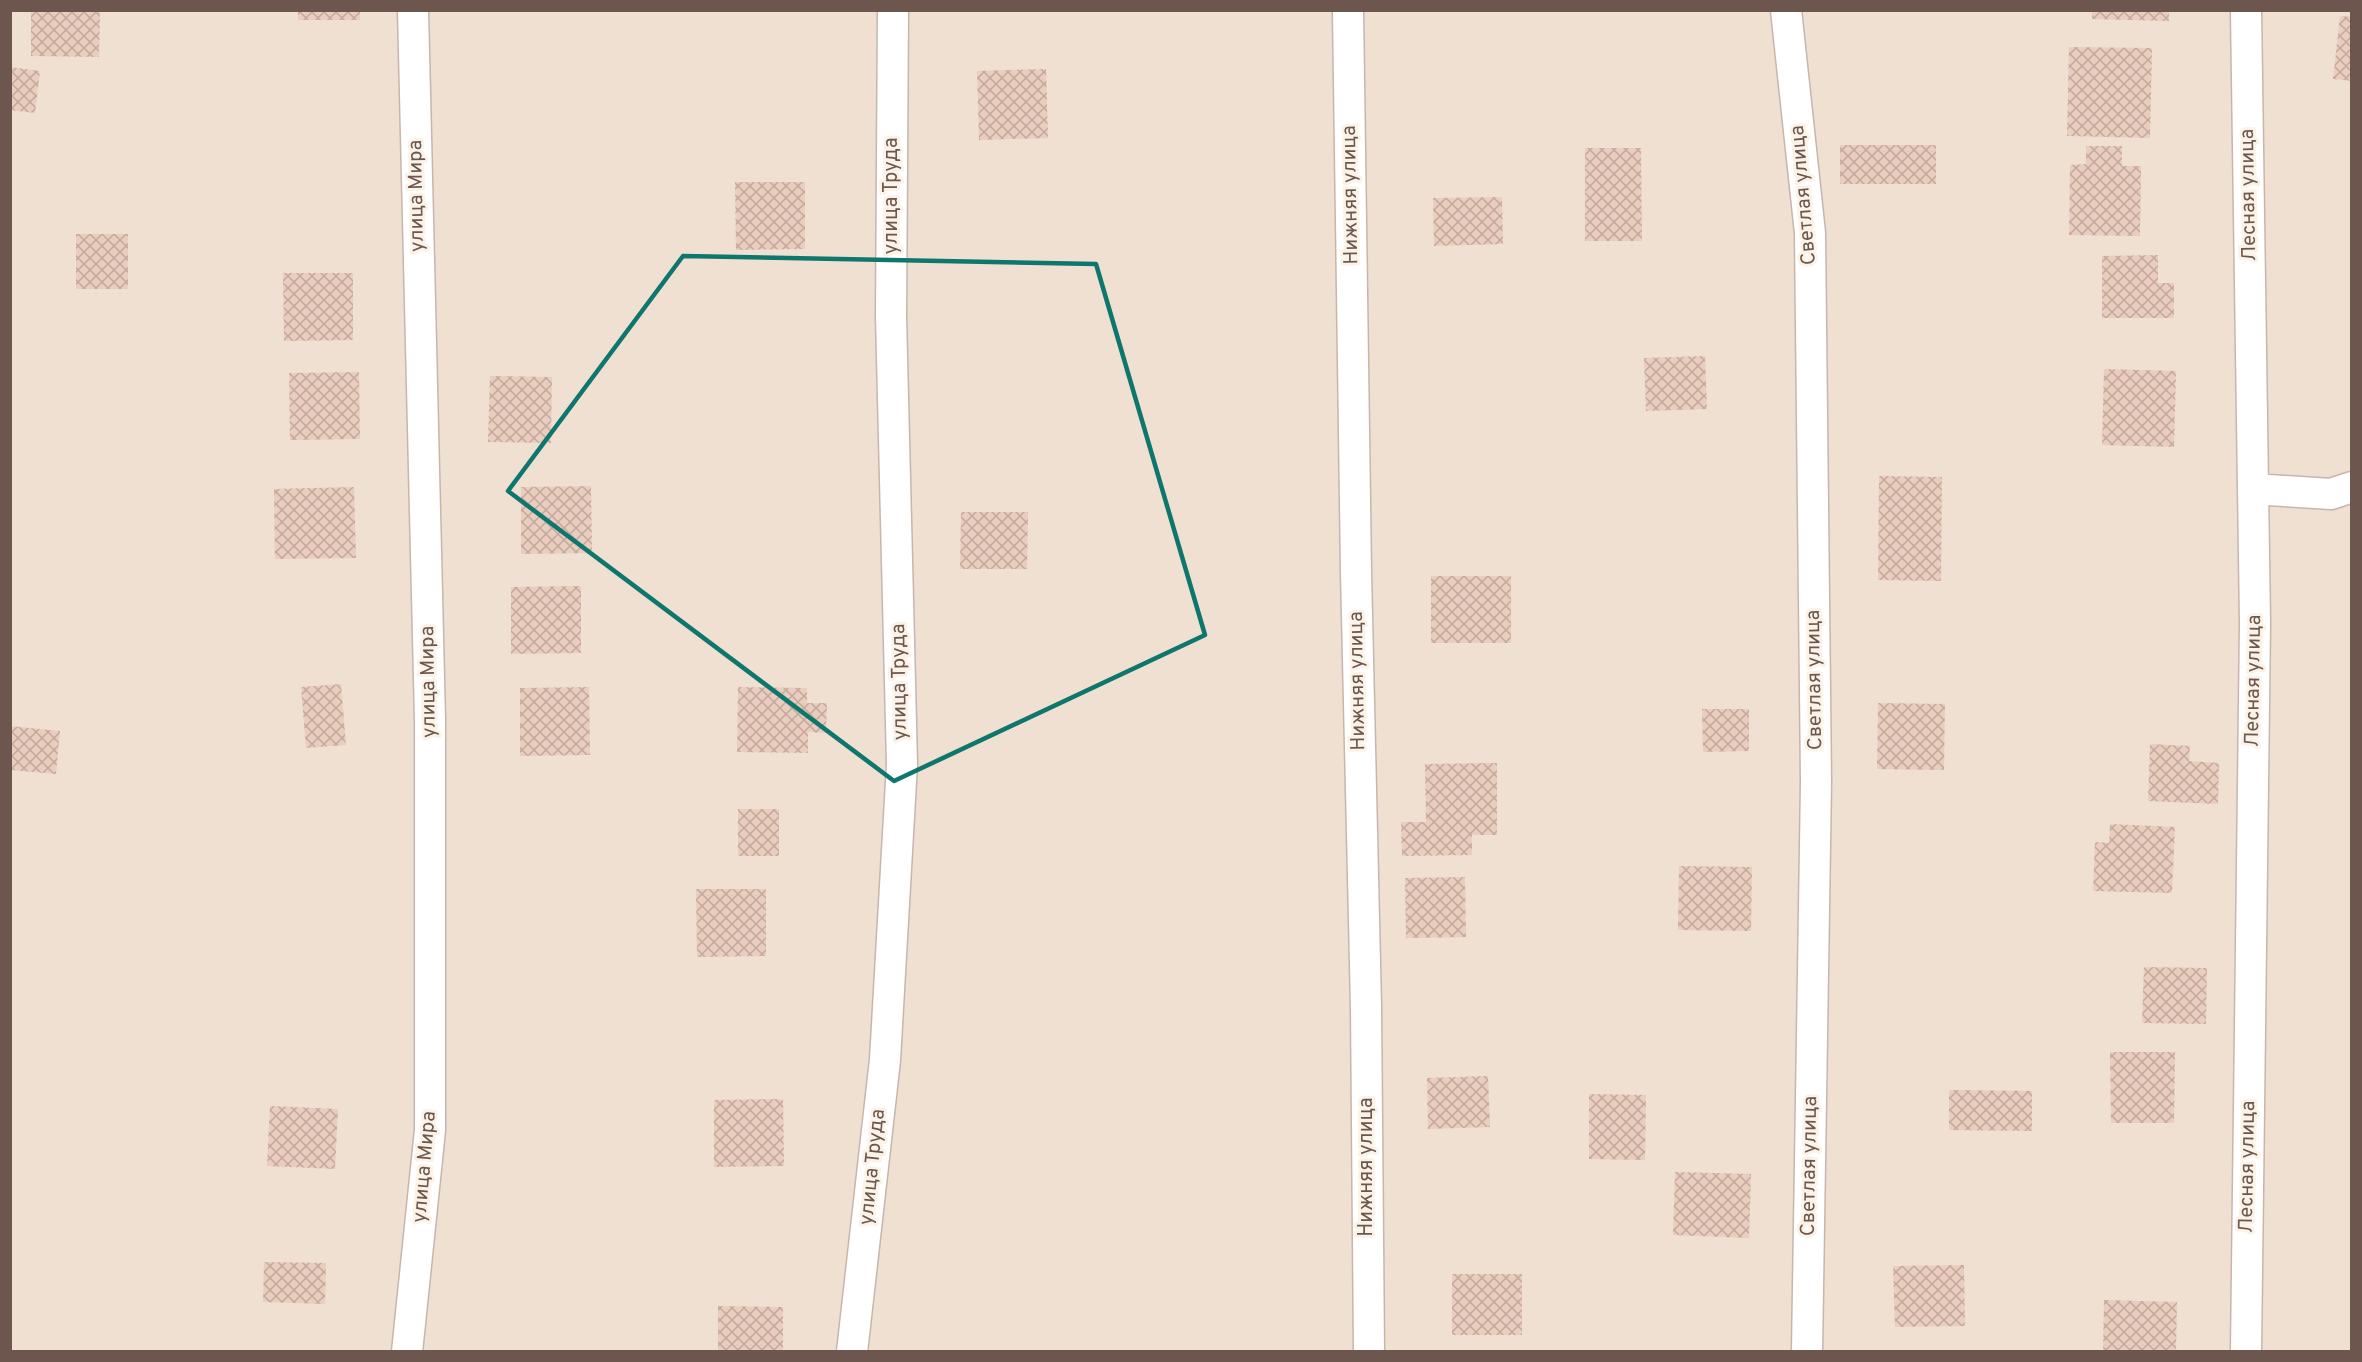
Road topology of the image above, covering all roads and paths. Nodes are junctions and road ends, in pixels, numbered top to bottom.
1 (413, 10) edge
2 (892, 10) edge
3 (1348, 10) edge
4 (1786, 10) edge
5 (2246, 10) edge
6 (2352, 487) edge
7 (2253, 489) junction
8 (407, 1352) edge
9 (852, 1352) edge
10 (1369, 1352) edge
11 (1807, 1352) edge
12 (2246, 1352) edge

1 - 8 street, улица Мира
2 - 9 street, улица Труда
3 - 10 street, Нижняя улица
4 - 11 street, Светлая улица
5 - 7 street, Лесная улица
6 - 7 street
7 - 12 street, Лесная улица

